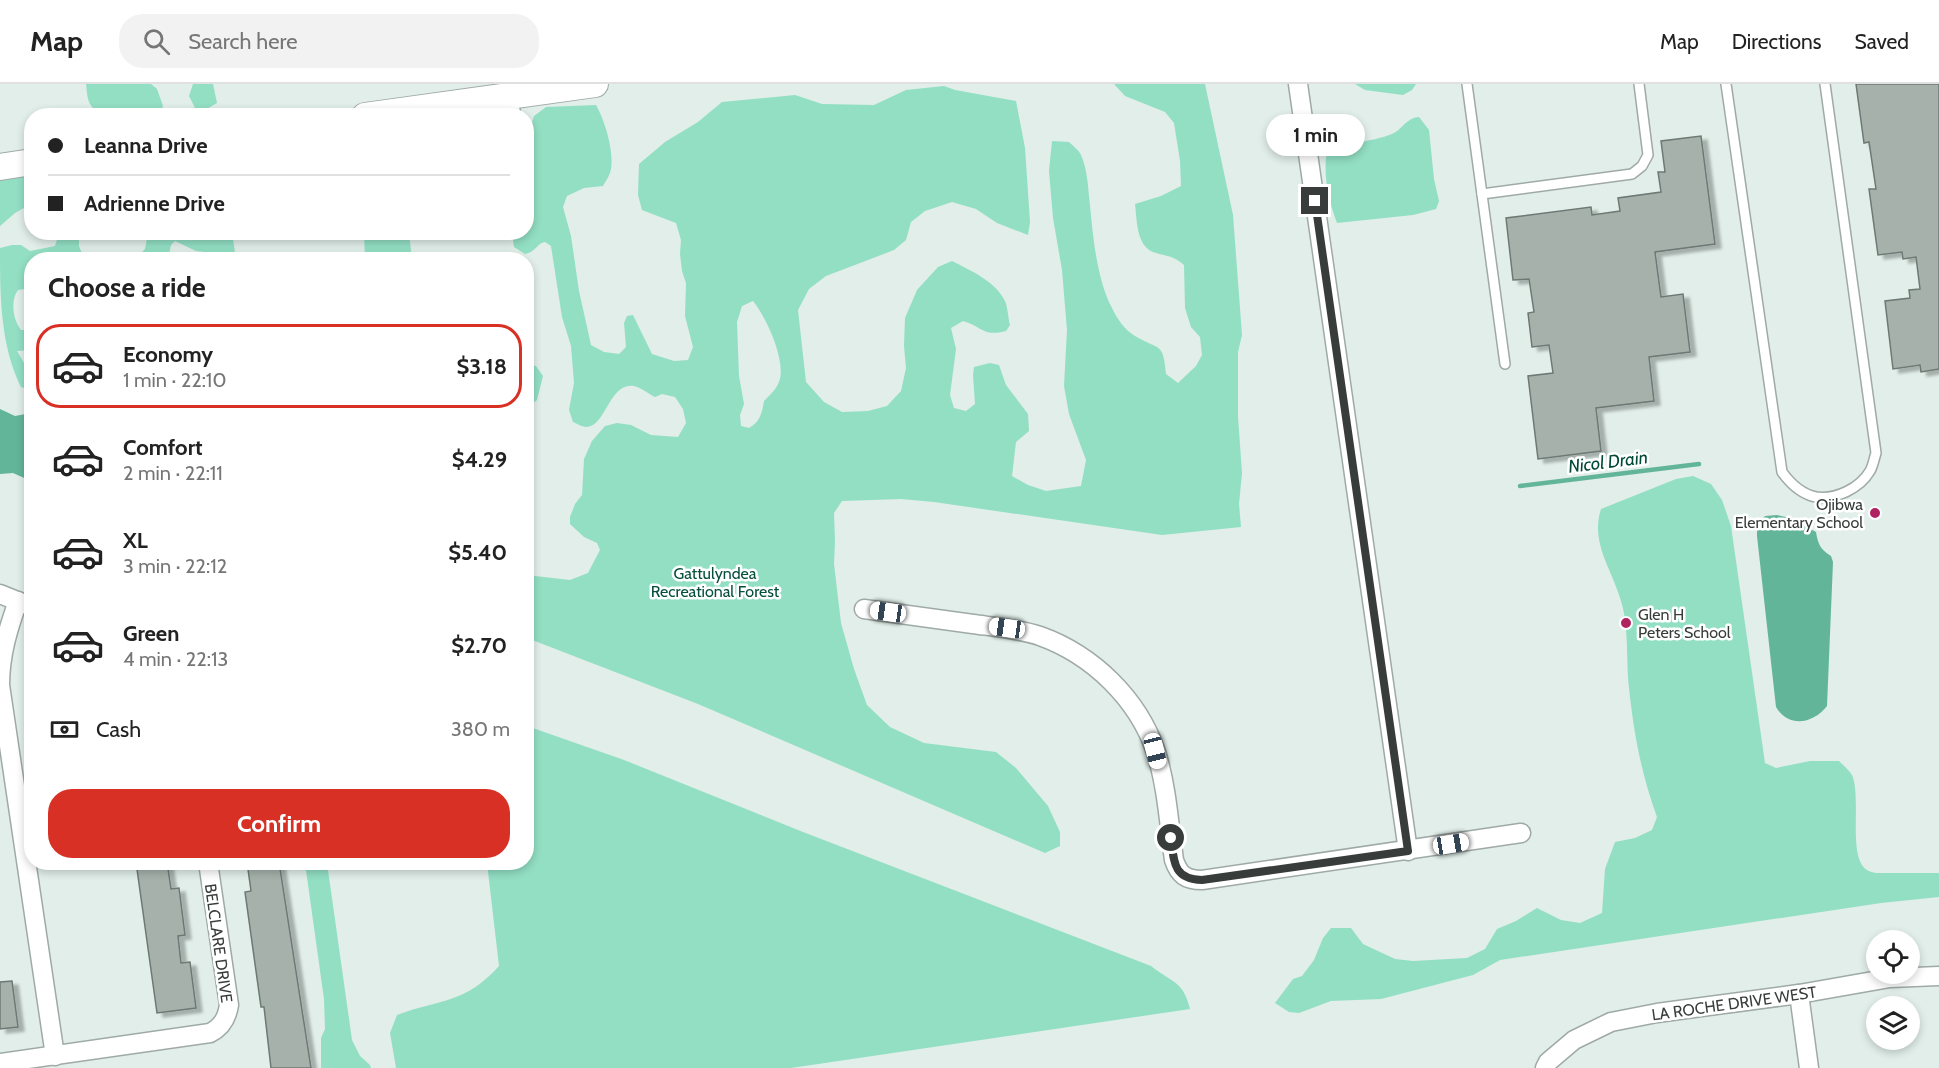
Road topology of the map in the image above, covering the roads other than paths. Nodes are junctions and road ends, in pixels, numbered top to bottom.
1 (595, 84) edge
2 (1298, 84) edge
3 (1467, 84) edge
4 (1639, 84) edge
5 (1726, 84) edge
6 (1825, 84) edge
7 (535, 93) edge
8 (450, 108) edge
9 (24, 163) edge
10 (0, 167) edge
11 (1482, 194) junction
12 (1505, 364) dead end
13 (0, 594) edge
14 (24, 604) edge
15 (24, 606) edge
16 (864, 609) dead end
17 (1521, 833) dead end
18 (24, 847) edge
19 (1408, 851) junction
20 (27, 870) edge
21 (209, 870) edge
22 (1939, 976) edge
23 (1799, 994) junction
24 (55, 1056) junction
25 (0, 1063) edge
26 (1545, 1068) edge
27 (1809, 1068) edge

1 - 7 street
2 - 19 street
3 - 11 lane
4 - 11 lane
5 - 6 lane
7 - 8 street
9 - 10 street
11 - 12 lane
13 - 14 street
15 - 18 street
16 - 19 street
17 - 19 street
20 - 24 street
21 - 24 street, BELCLARE DRIVE
22 - 23 street, LA ROCHE DRIVE WEST
23 - 26 street, LA ROCHE DRIVE WEST
23 - 27 street
24 - 25 street

